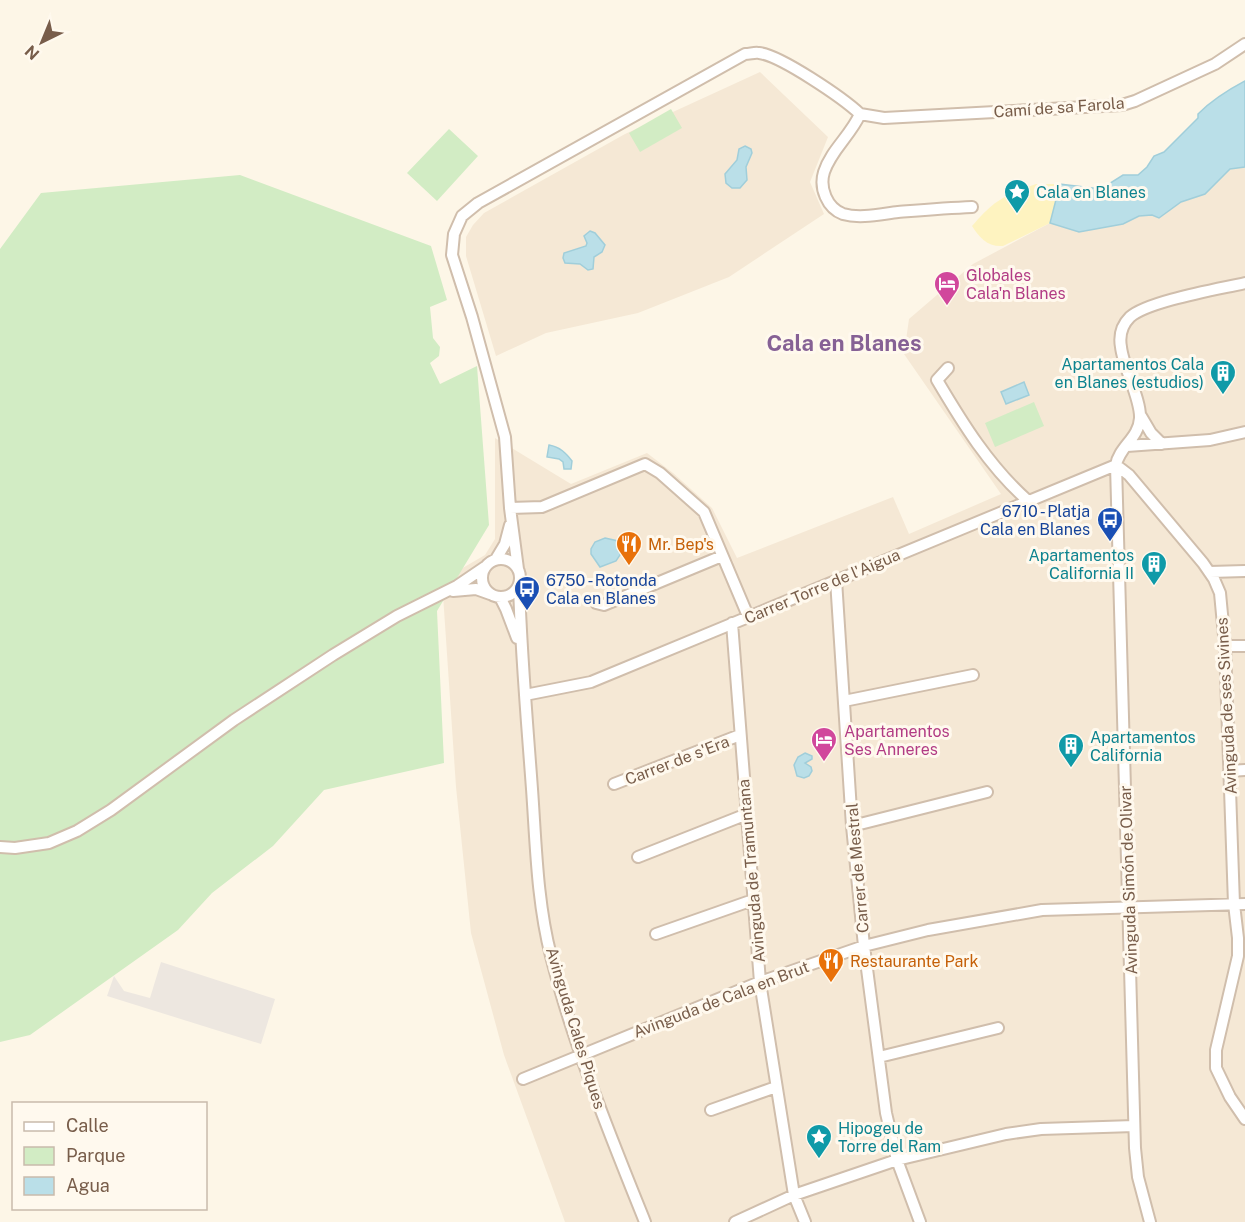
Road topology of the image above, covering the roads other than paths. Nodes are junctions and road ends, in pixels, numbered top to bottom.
1 (1245, 44) edge
2 (860, 114) junction
3 (972, 207) dead end
4 (1245, 283) edge
5 (948, 368) dead end
6 (1141, 416) junction
7 (1245, 432) edge
8 (1162, 444) junction
9 (1127, 446) junction
10 (1116, 465) junction
11 (1027, 500) junction
12 (511, 514) junction
13 (722, 556) junction
14 (495, 559) junction
15 (485, 567) junction
16 (518, 569) junction
17 (1245, 570) edge
18 (1210, 572) junction
19 (836, 580) junction
20 (519, 585) junction
21 (447, 592) junction
22 (495, 596) junction
23 (596, 603) dead end
24 (748, 616) junction
25 (732, 623) junction
26 (1245, 645) edge
27 (1225, 646) junction
28 (521, 648) junction
29 (974, 675) dead end
30 (525, 695) junction
31 (844, 701) junction
32 (740, 735) junction
33 (1245, 770) edge
34 (1229, 771) junction
35 (614, 784) dead end
36 (987, 792) dead end
37 (747, 814) junction
38 (852, 826) junction
39 (0, 847) edge
40 (638, 858) dead end
41 (753, 900) junction
42 (1240, 904) edge
43 (1129, 907) junction
44 (656, 934) dead end
45 (864, 946) junction
46 (760, 982) junction
47 (998, 1028) dead end
48 (581, 1055) junction
49 (879, 1057) junction
50 (523, 1079) dead end
51 (776, 1087) junction
52 (711, 1110) dead end
53 (1245, 1119) edge
54 (1134, 1126) junction
55 (897, 1160) junction
56 (794, 1195) junction
57 (645, 1222) edge
58 (735, 1222) edge
59 (805, 1222) edge
60 (920, 1222) edge
61 (1150, 1222) edge

1 - 2 street, Camí de sa Farola
2 - 3 street
2 - 12 street
4 - 6 street
5 - 11 street
6 - 8 street
6 - 9 street
7 - 8 street
8 - 9 street
9 - 10 street
10 - 11 street, Carrer Torre de l'Aigua
10 - 18 street, Avinguda de ses Sivines
10 - 43 street, Avinguda Simón de Olivar
11 - 19 street, Carrer Torre de l'Aigua
12 - 13 street
12 - 14 street
12 - 16 street
13 - 23 street
13 - 24 street
14 - 15 street
14 - 16 street
15 - 21 street
15 - 22 street
16 - 20 street
17 - 18 street
18 - 27 street, Avinguda de ses Sivines
19 - 24 street, Carrer Torre de l'Aigua
19 - 31 street, Carrer de Mestral
20 - 22 street
20 - 28 street, Avinguda Cales Piques
21 - 22 street
21 - 39 street
22 - 28 street, Avinguda Cales Piques
24 - 25 street, Carrer Torre de l'Aigua
25 - 30 street, Carrer Torre de l'Aigua
25 - 32 street, Avinguda de Tramuntana
26 - 27 street
27 - 34 street, Avinguda de ses Sivines
28 - 30 street, Avinguda Cales Piques
29 - 31 street
30 - 48 street, Avinguda Cales Piques
31 - 38 street, Carrer de Mestral
32 - 35 street, Carrer de s'Era
32 - 37 street, Avinguda de Tramuntana
33 - 34 street
34 - 42 street, Avinguda de ses Sivines
36 - 38 street
37 - 40 street
37 - 41 street, Avinguda de Tramuntana
38 - 45 street, Carrer de Mestral
41 - 44 street
41 - 46 street, Avinguda de Tramuntana
42 - 43 street, Avinguda de Cala en Brut
42 - 53 street, Avinguda de ses Sivines
43 - 45 street, Avinguda de Cala en Brut
43 - 54 street, Avinguda Simón de Olivar
45 - 46 street, Avinguda de Cala en Brut
45 - 49 street, Carrer de Mestral
46 - 48 street, Avinguda de Cala en Brut
46 - 51 street, Avinguda de Tramuntana
47 - 49 street
48 - 50 street, Avinguda de Cala en Brut
48 - 57 street, Avinguda Cales Piques
49 - 55 street, Carrer de Mestral
51 - 52 street
51 - 56 street, Avinguda de Tramuntana
54 - 55 street
54 - 61 street, Avinguda Simón de Olivar
55 - 56 street
55 - 60 street, Carrer de Mestral
56 - 58 street
56 - 59 street, Avinguda de Tramuntana

